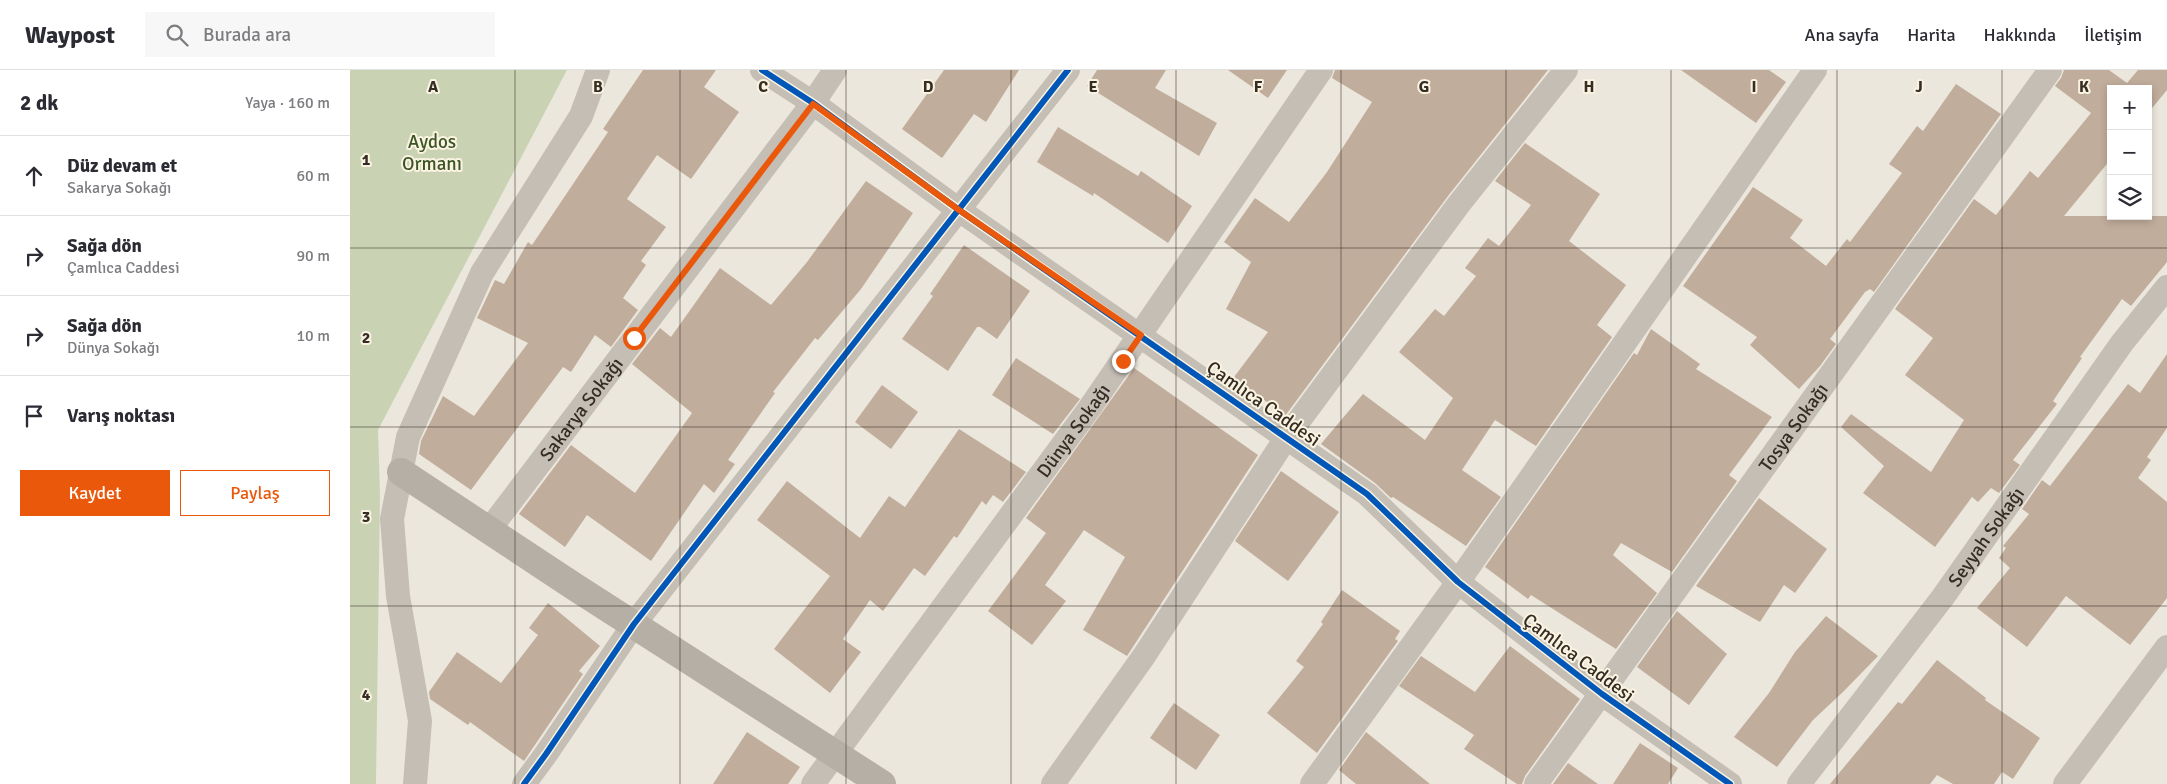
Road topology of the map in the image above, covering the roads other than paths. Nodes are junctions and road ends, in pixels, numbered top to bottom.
1 (598, 70) edge
2 (762, 70) edge
3 (835, 70) edge
4 (1068, 70) edge
5 (1321, 70) edge
6 (1566, 70) edge
7 (1815, 70) edge
8 (2050, 70) edge
9 (813, 104) junction
10 (959, 210) junction
11 (2167, 287) edge
12 (1141, 335) junction
13 (1286, 438) junction
14 (401, 472) junction
15 (489, 530) junction
16 (1458, 582) junction
17 (634, 624) junction
18 (2167, 647) edge
19 (1602, 694) junction
20 (834, 754) junction
21 (414, 784) edge
22 (524, 784) edge
23 (813, 784) edge
24 (882, 784) edge
25 (1054, 784) edge
26 (1312, 784) edge
27 (1536, 784) edge
28 (1730, 784) edge
29 (1799, 784) edge
30 (2065, 784) edge

1 - 14 street
2 - 9 street, Çamlıca Caddesi
3 - 9 street, Sakarya Sokağı
4 - 10 street
5 - 12 street, Dünya Sokağı
6 - 13 street
7 - 16 street
8 - 19 street, Tosya Sokağı
9 - 10 street, Çamlıca Caddesi
9 - 15 street, Sakarya Sokağı
10 - 12 street, Çamlıca Caddesi
10 - 17 street
11 - 29 street, Seyyah Sokağı
12 - 13 street, Çamlıca Caddesi
12 - 20 street, Dünya Sokağı
13 - 16 street, Çamlıca Caddesi
13 - 25 street
14 - 15 street
14 - 21 street
15 - 17 street
16 - 19 street, Çamlıca Caddesi
16 - 26 street
17 - 20 street
17 - 22 street
18 - 30 street
19 - 27 street, Tosya Sokağı
19 - 28 street, Çamlıca Caddesi
20 - 23 street, Dünya Sokağı
20 - 24 street

